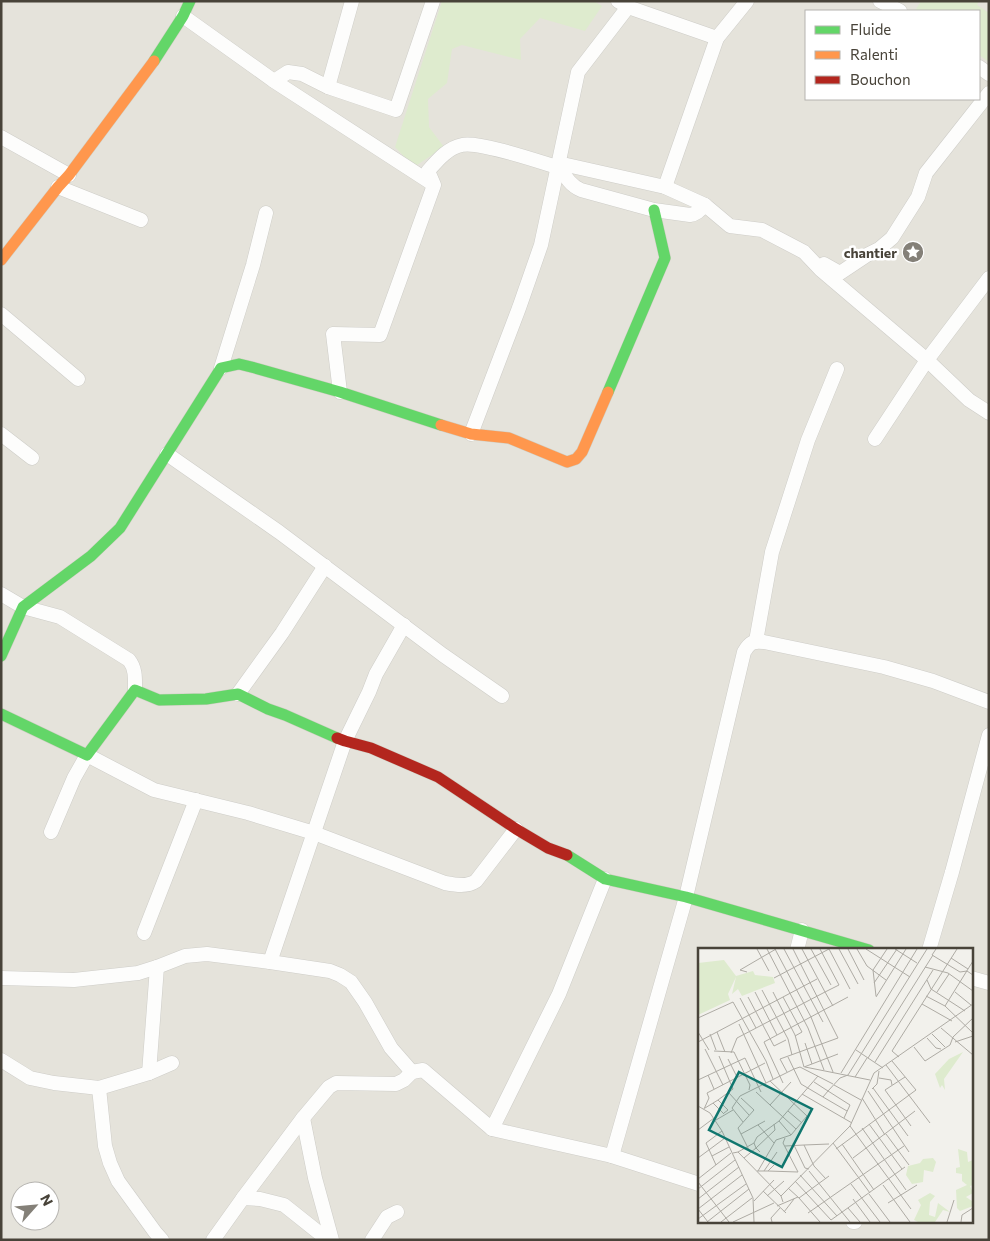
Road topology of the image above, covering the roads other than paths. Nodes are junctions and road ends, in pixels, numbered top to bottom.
1 (190, 1) edge
2 (352, 1) edge
3 (432, 1) edge
4 (747, 1) edge
5 (880, 1) edge
6 (623, 4) edge
7 (898, 10) edge
8 (183, 16) junction
9 (717, 38) junction
10 (274, 81) junction
11 (328, 88) junction
12 (989, 93) edge
13 (1, 137) edge
14 (558, 165) junction
15 (70, 175) junction
16 (434, 185) junction
17 (664, 187) junction
18 (58, 188) junction
19 (705, 204) junction
20 (654, 210) junction
21 (266, 213) dead end
22 (141, 220) dead end
23 (804, 252) junction
24 (1, 260) edge
25 (989, 278) edge
26 (1, 314) edge
27 (927, 360) junction
28 (221, 368) junction
29 (838, 368) dead end
30 (78, 379) dead end
31 (340, 392) junction
32 (989, 412) edge
33 (1, 434) edge
34 (471, 434) junction
35 (875, 440) dead end
36 (167, 454) junction
37 (32, 458) dead end
38 (325, 566) junction
39 (1, 594) edge
40 (23, 607) junction
41 (404, 625) junction
42 (756, 641) junction
43 (1, 656) edge
44 (135, 690) junction
45 (238, 694) junction
46 (502, 696) dead end
47 (989, 702) edge
48 (1, 714) edge
49 (989, 735) edge
50 (345, 741) junction
51 (87, 755) junction
52 (196, 800) junction
53 (516, 829) junction
54 (51, 832) dead end
55 (314, 833) junction
56 (605, 879) junction
57 (686, 897) junction
58 (802, 930) junction
59 (144, 933) dead end
60 (798, 948) edge
61 (862, 948) edge
62 (930, 948) edge
63 (270, 962) junction
64 (157, 967) junction
65 (1, 978) edge
66 (972, 978) edge
67 (989, 982) edge
68 (1, 1060) edge
69 (172, 1063) dead end
70 (412, 1072) junction
71 (149, 1073) junction
72 (100, 1088) junction
73 (303, 1118) junction
74 (492, 1129) junction
75 (612, 1156) junction
76 (698, 1184) edge
77 (242, 1198) junction
78 (397, 1212) dead end
79 (162, 1240) edge
80 (213, 1240) edge
81 (328, 1240) edge
82 (332, 1240) edge
83 (372, 1240) edge

1 - 8 main road
2 - 11 street
3 - 11 street
4 - 9 street
5 - 7 street
6 - 9 street
6 - 14 street
8 - 10 street
8 - 15 main road
9 - 17 street
10 - 11 street
10 - 16 street
12 - 23 street
13 - 15 street
14 - 16 street
14 - 17 street
14 - 20 street
14 - 34 street
15 - 18 main road
16 - 31 street
17 - 19 street
18 - 22 street
18 - 24 main road
19 - 20 street
19 - 23 street
20 - 34 main road
21 - 28 street
23 - 27 street
25 - 27 street
26 - 30 street
27 - 32 street
27 - 35 street
28 - 31 main road
28 - 36 main road
29 - 42 street
31 - 34 main road
33 - 37 street
36 - 38 street
36 - 40 main road
38 - 41 street
38 - 45 street
39 - 40 street
40 - 43 main road
40 - 44 street
41 - 46 street
41 - 50 street
42 - 47 street
42 - 57 street
44 - 45 main road
44 - 51 main road
45 - 50 main road
48 - 51 main road
49 - 62 street
50 - 53 main road
50 - 55 street
51 - 52 street
51 - 54 street
52 - 55 street
52 - 59 street
53 - 55 street
53 - 56 main road
55 - 63 street
56 - 57 main road
56 - 74 street
57 - 58 main road
57 - 75 street
58 - 60 street
58 - 61 main road
63 - 64 street
63 - 70 street
64 - 65 street
64 - 71 street
66 - 67 street
68 - 72 street
69 - 71 street
70 - 73 street
70 - 74 street
71 - 72 street
72 - 79 street
73 - 77 street
73 - 82 street
74 - 75 street
75 - 76 street
77 - 80 street
77 - 81 street
78 - 83 street

